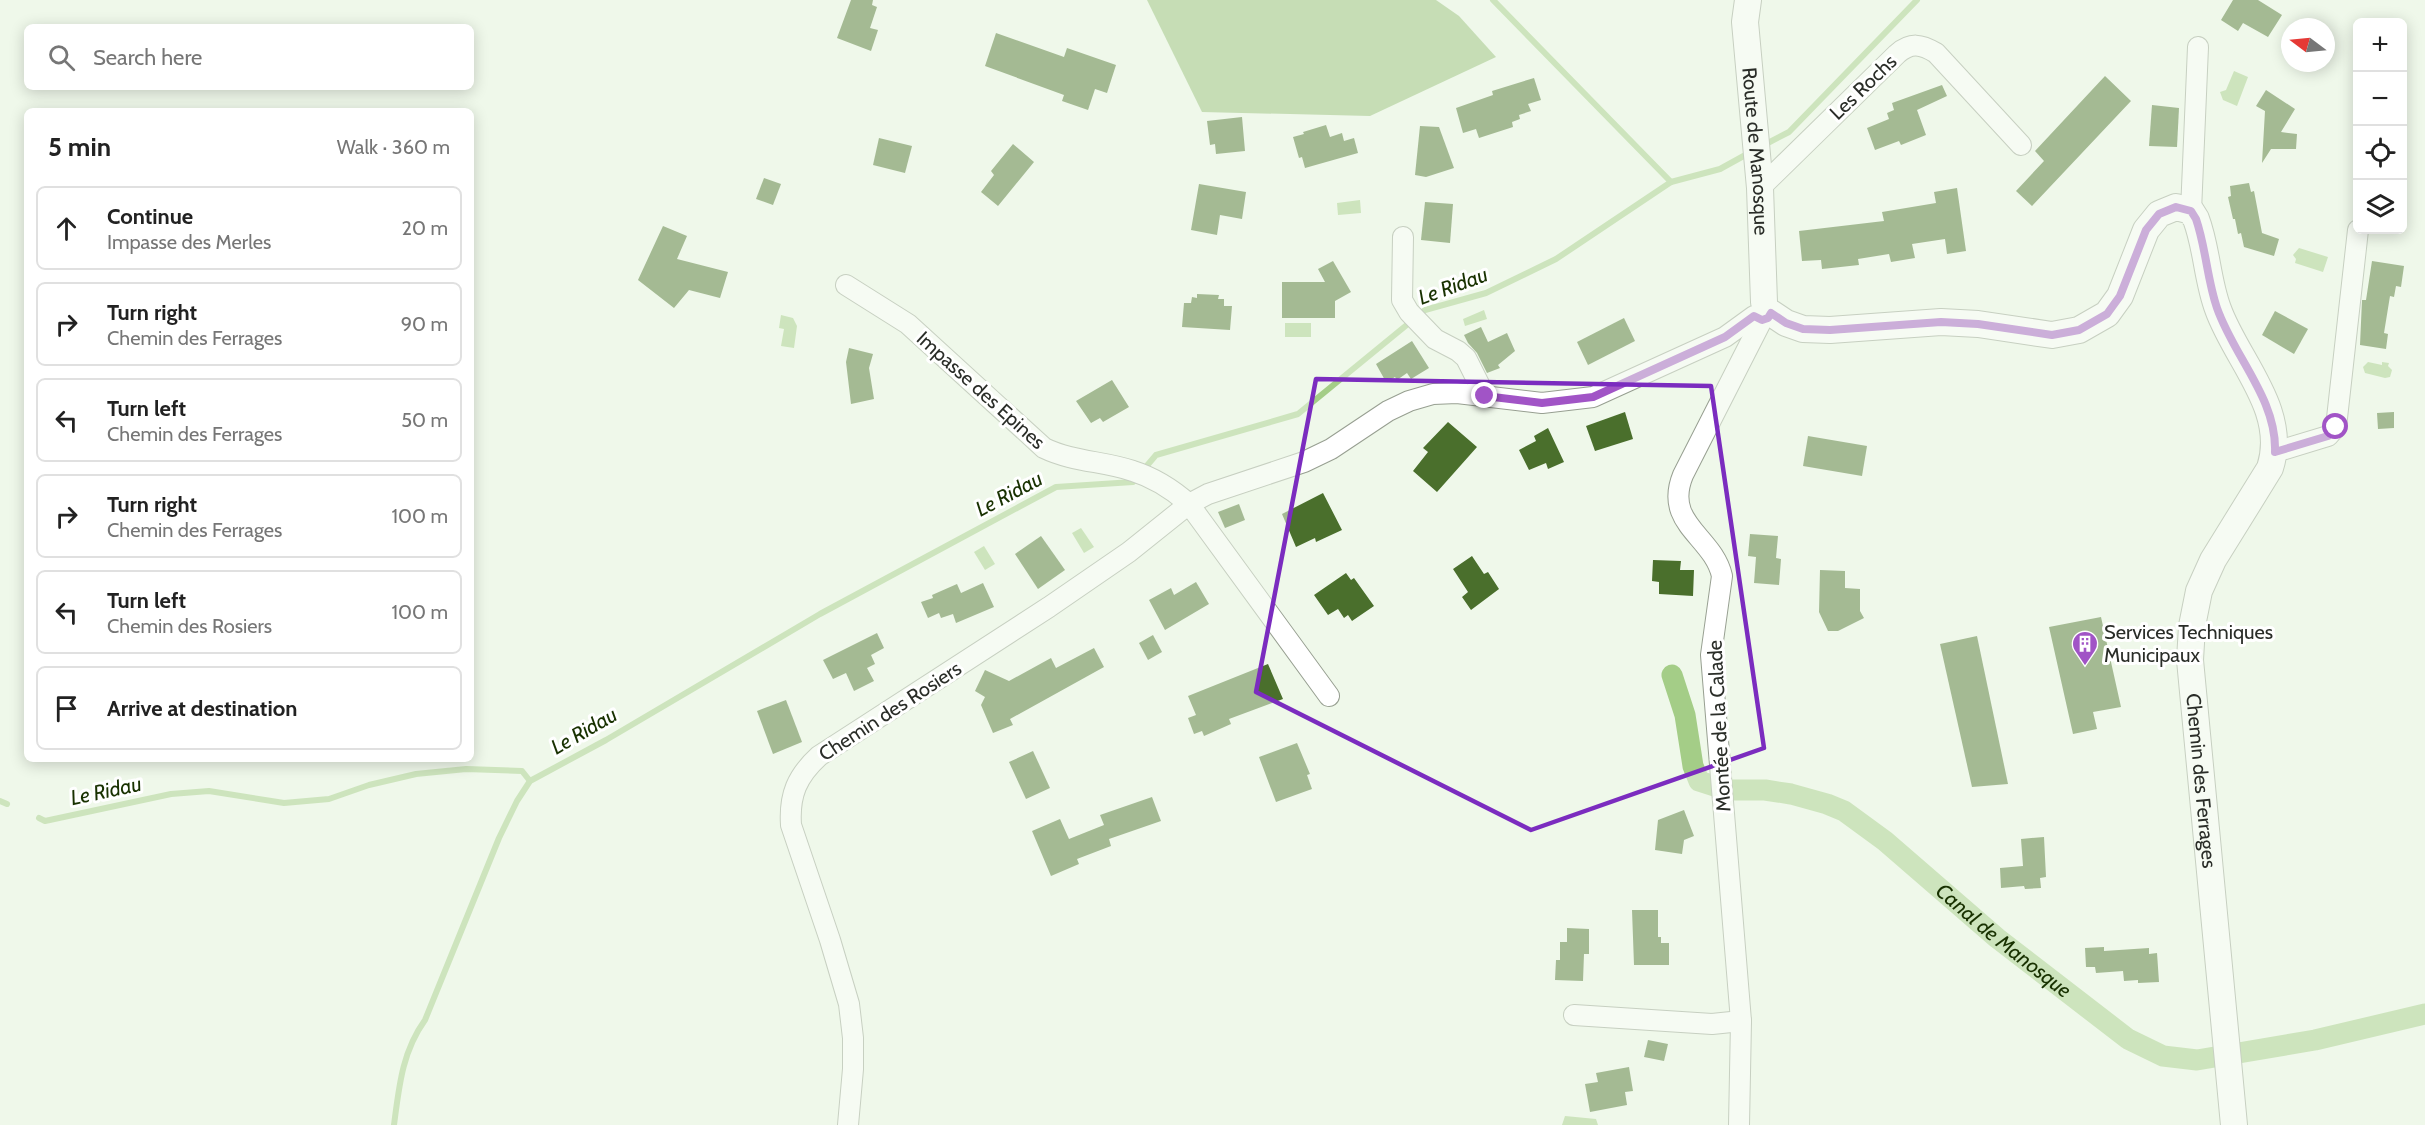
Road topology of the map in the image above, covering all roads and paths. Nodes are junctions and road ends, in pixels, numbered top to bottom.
1 (1748, 0) edge
2 (2198, 47) dead end
3 (2020, 145) dead end
4 (1757, 164) junction
5 (2191, 211) junction
6 (2358, 234) edge
7 (1403, 237) dead end
8 (846, 285) dead end
9 (1763, 313) junction
10 (1485, 396) junction
11 (2275, 452) junction
12 (1189, 504) junction
13 (1329, 696) dead end
14 (1574, 1015) dead end
15 (1741, 1021) junction
16 (848, 1125) edge
17 (1740, 1125) edge
18 (2234, 1125) edge

1 - 4 street, Route de Manosque
2 - 5 street
3 - 4 street, Les Rochs
4 - 9 street, Route de Manosque
5 - 9 street
5 - 11 street, Chemin des Ferrages
6 - 11 street
7 - 10 street
8 - 12 street, Impasse des Epines
9 - 10 street, Chemin des Rosiers
9 - 15 street, Montée de la Calade
10 - 12 street, Chemin des Rosiers
11 - 18 street, Chemin des Ferrages
12 - 13 street
12 - 16 street, Chemin des Rosiers
14 - 15 street
15 - 17 street, Montée de la Calade

